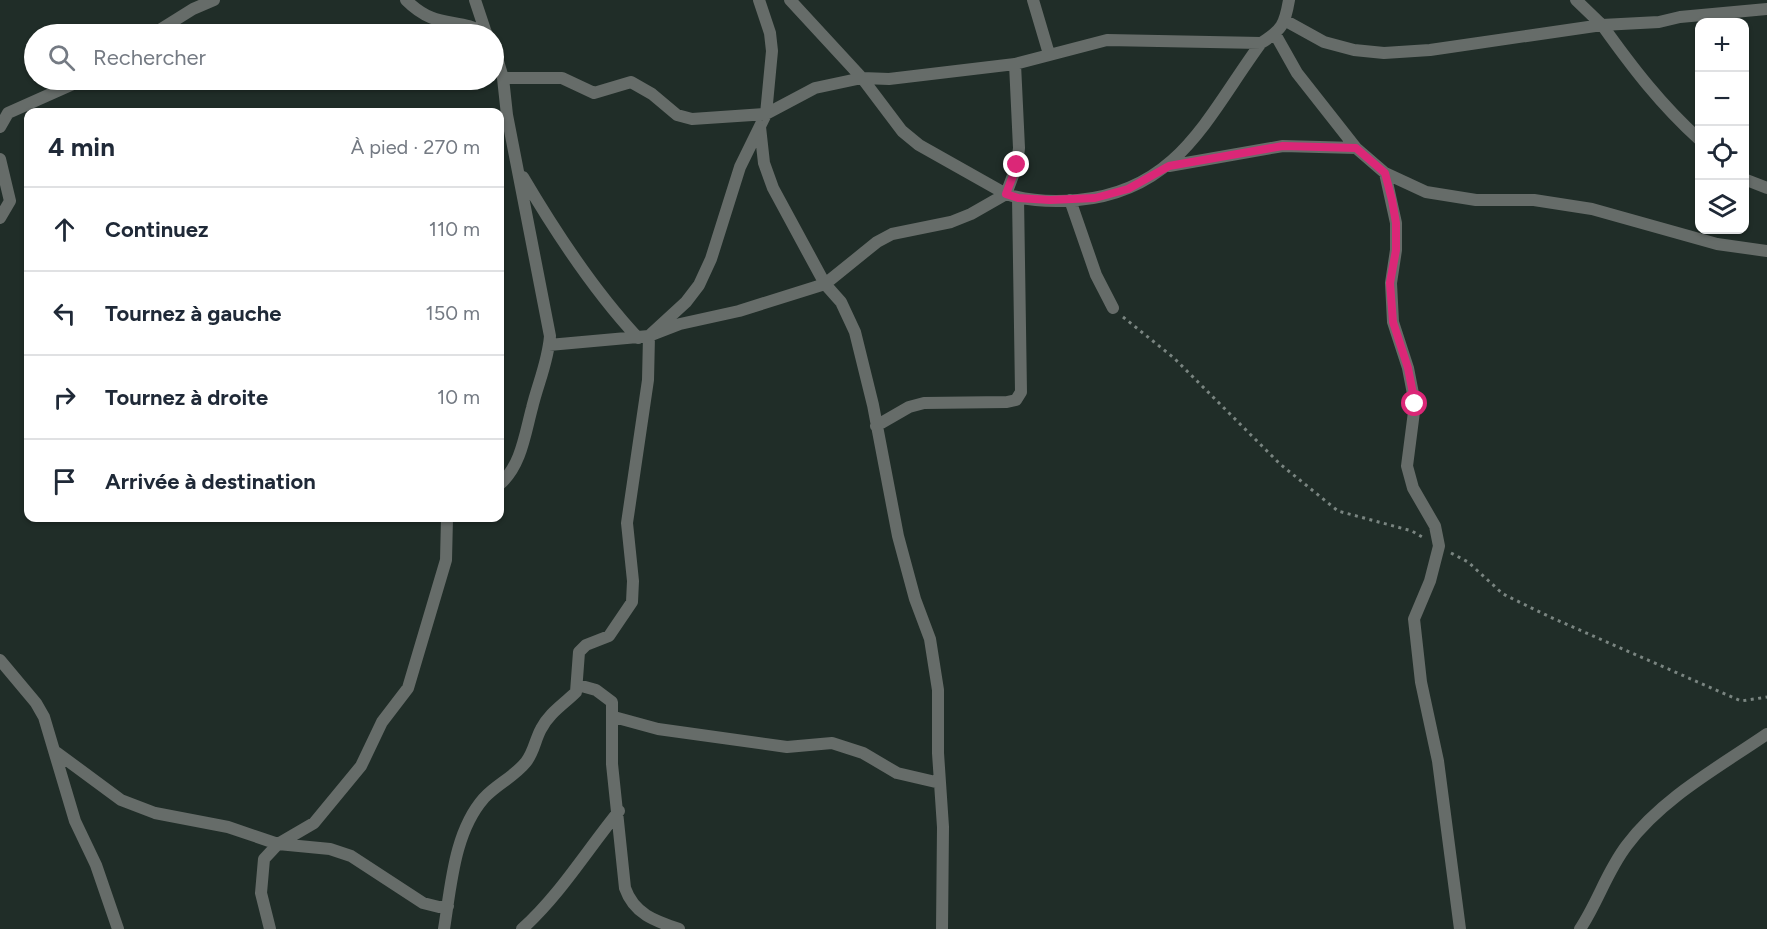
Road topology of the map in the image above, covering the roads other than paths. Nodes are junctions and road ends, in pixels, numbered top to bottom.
1 (214, 0) edge
2 (406, 0) edge
3 (476, 0) edge
4 (759, 0) edge
5 (790, 0) edge
6 (1033, 0) edge
7 (1289, 0) edge
8 (1576, 0) edge
9 (188, 4) edge
10 (1767, 9) edge
11 (1286, 21) junction
12 (165, 24) edge
13 (451, 24) edge
14 (484, 24) edge
15 (1602, 25) junction
16 (1275, 34) junction
17 (1261, 43) junction
18 (1049, 54) junction
19 (1015, 64) junction
20 (504, 78) edge
21 (862, 78) junction
22 (504, 84) edge
23 (60, 90) edge
24 (766, 114) junction
25 (0, 127) edge
26 (760, 127) junction
27 (1695, 135) edge
28 (1356, 148) junction
29 (0, 159) edge
30 (517, 165) junction
31 (1169, 166) junction
32 (1385, 173) junction
33 (1747, 180) edge
34 (1767, 188) edge
35 (1012, 196) junction
36 (1070, 200) junction
37 (0, 218) edge
38 (1767, 250) edge
39 (825, 284) junction
40 (1113, 308) dead end
41 (644, 337) junction
42 (549, 345) junction
43 (876, 426) junction
44 (504, 480) edge
45 (447, 522) edge
46 (0, 660) edge
47 (578, 685) junction
48 (614, 717) junction
49 (1767, 734) edge
50 (56, 752) junction
51 (940, 783) junction
52 (618, 811) junction
53 (278, 844) junction
54 (448, 906) junction
55 (118, 929) edge
56 (270, 929) edge
57 (444, 929) edge
58 (522, 929) edge
59 (679, 929) edge
60 (942, 929) edge
61 (1460, 929) edge
62 (1580, 929) edge

1 - 9 street
2 - 13 street
3 - 14 street
4 - 24 street
5 - 21 street
6 - 18 street
7 - 11 street
8 - 15 street
9 - 12 street
10 - 15 street
11 - 15 street
11 - 16 street
15 - 27 street
16 - 17 street
16 - 28 street
17 - 18 street
17 - 31 street
18 - 19 street
19 - 21 street
19 - 35 street
20 - 24 street
21 - 24 street
21 - 35 street
22 - 30 street
23 - 25 street
24 - 26 street
26 - 39 street
26 - 41 street
28 - 31 street
28 - 32 street
29 - 37 street
30 - 41 street
30 - 42 street
31 - 36 street
32 - 38 street
32 - 61 street
33 - 34 street
35 - 36 street
35 - 39 street
35 - 43 street
36 - 40 street
39 - 41 street
39 - 43 street
41 - 42 street
41 - 47 street
42 - 44 street
43 - 51 street
45 - 53 street
46 - 50 street
47 - 48 street
47 - 54 street
48 - 51 street
48 - 52 street
49 - 62 street
50 - 53 street
50 - 55 street
51 - 60 street
52 - 58 street
52 - 59 street
53 - 54 street
53 - 56 street
54 - 57 street

